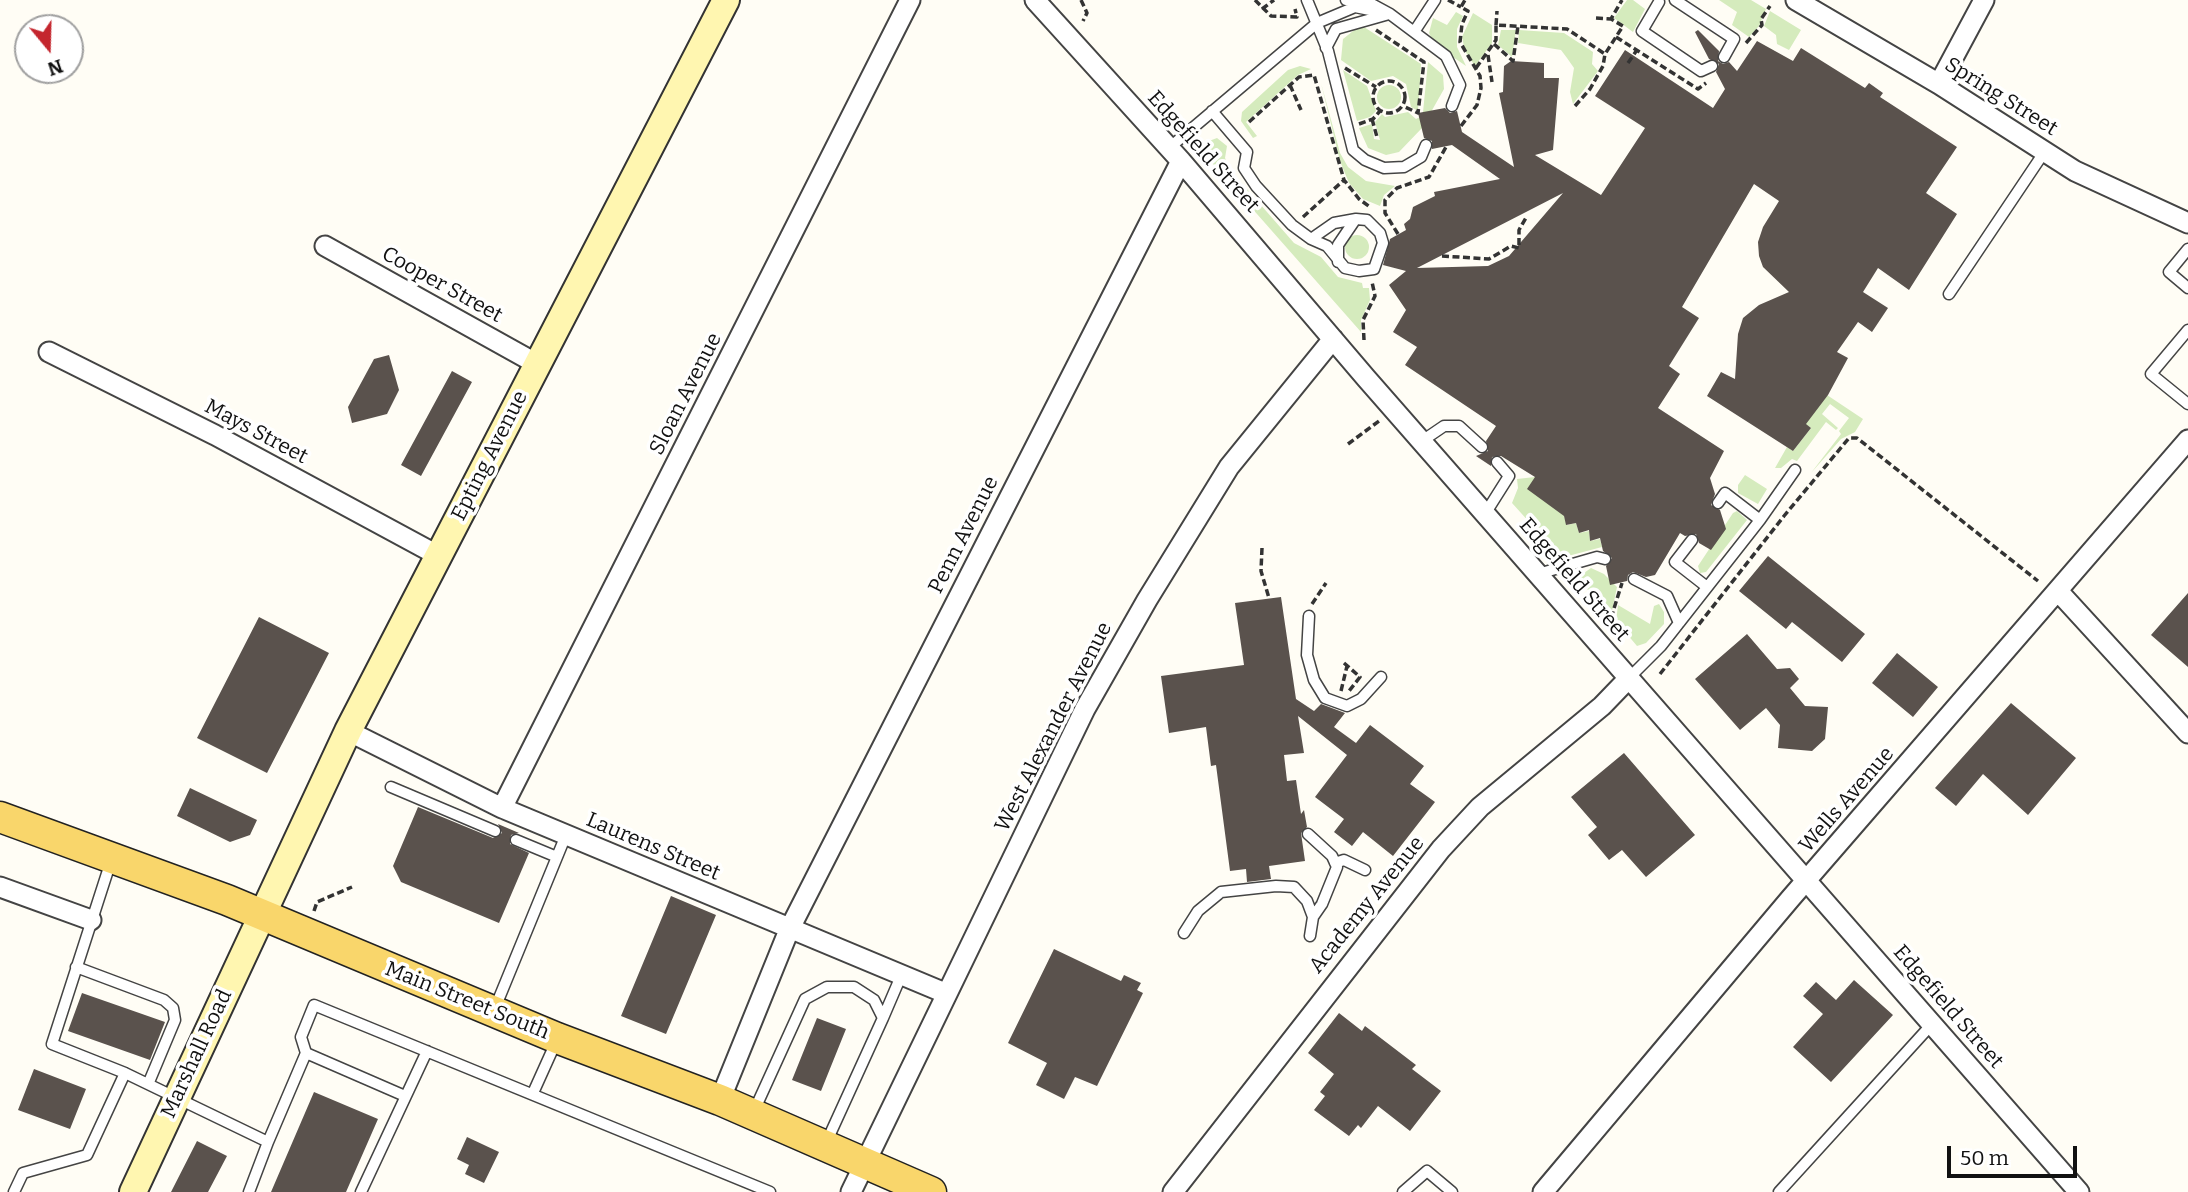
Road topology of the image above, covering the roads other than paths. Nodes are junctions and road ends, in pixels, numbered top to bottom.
1 (726, 0) edge
2 (910, 0) edge
3 (1035, 0) edge
4 (1307, 0) edge
5 (1346, 0) edge
6 (1435, 0) edge
7 (1675, 0) edge
8 (1796, 0) edge
9 (1984, 0) edge
10 (1658, 1) edge
11 (1377, 9) junction
12 (1390, 14) junction
13 (1317, 23) junction
14 (1414, 32) junction
15 (1326, 48) junction
16 (1724, 57) dead end
17 (1713, 66) dead end
18 (1938, 84) junction
19 (1452, 106) dead end
20 (1212, 111) junction
21 (1426, 145) dead end
22 (2045, 151) junction
23 (1175, 154) junction
24 (1356, 219) junction
25 (2188, 223) edge
26 (1314, 237) junction
27 (326, 246) dead end
28 (2188, 249) edge
29 (1338, 262) junction
30 (2188, 288) edge
31 (1949, 293) dead end
32 (2188, 330) edge
33 (1333, 339) junction
34 (49, 352) dead end
35 (537, 364) junction
36 (2188, 404) edge
37 (2188, 440) edge
38 (1422, 441) junction
39 (1482, 447) dead end
40 (1497, 462) dead end
41 (1795, 470) dead end
42 (1718, 503) dead end
43 (1485, 513) junction
44 (1760, 520) junction
45 (1692, 540) dead end
46 (439, 556) junction
47 (1605, 559) dead end
48 (1538, 574) junction
49 (1634, 579) dead end
50 (1707, 587) junction
51 (2058, 591) junction
52 (1308, 613) road end
53 (1679, 623) junction
54 (1381, 677) dead end
55 (1629, 678) junction
56 (348, 731) junction
57 (2188, 733) edge
58 (391, 787) dead end
59 (502, 808) junction
60 (0, 817) edge
61 (495, 831) dead end
62 (1308, 834) dead end
63 (566, 835) junction
64 (516, 840) dead end
65 (557, 857) junction
66 (112, 858) junction
67 (1335, 863) junction
68 (1365, 870) dead end
69 (1807, 881) junction
70 (0, 887) edge
71 (262, 917) junction
72 (1313, 917) junction
73 (91, 920) junction
74 (789, 930) junction
75 (1184, 933) dead end
76 (1310, 936) dead end
77 (76, 967) junction
78 (901, 976) junction
79 (946, 993) junction
80 (493, 1012) junction
81 (883, 1018) junction
82 (1932, 1024) junction
83 (557, 1038) junction
84 (427, 1051) junction
85 (306, 1053) junction
86 (125, 1073) junction
87 (149, 1082) junction
88 (533, 1093) junction
89 (178, 1096) junction
90 (405, 1096) junction
91 (720, 1100) junction
92 (752, 1114) junction
93 (268, 1142) junction
94 (824, 1147) junction
95 (863, 1164) junction
96 (14, 1192) edge
97 (133, 1192) edge
98 (249, 1192) edge
99 (361, 1192) edge
100 (770, 1192) edge
101 (851, 1192) edge
102 (931, 1192) edge
103 (1173, 1192) edge
104 (1402, 1192) edge
105 (1452, 1192) edge
106 (1543, 1192) edge
107 (1779, 1192) edge
108 (2079, 1192) edge

1 - 35 street, Epting Avenue
2 - 59 street, Sloan Avenue
3 - 23 street, Edgefield Street
4 - 13 lane
5 - 11 lane
6 - 14 lane
7 - 16 lane
8 - 18 street, Spring Street
9 - 18 street
10 - 17 lane
11 - 12 lane
11 - 13 lane
12 - 14 lane
12 - 15 lane
13 - 15 lane
13 - 20 lane
14 - 19 lane
15 - 21 lane
18 - 22 street, Spring Street
20 - 23 lane
20 - 26 lane
22 - 25 street, Spring Street
22 - 31 lane
23 - 33 street, Edgefield Street
23 - 74 street, Penn Avenue
24 - 26 lane
24 - 29 lane
24 - 29 lane
26 - 29 lane
27 - 35 street, Cooper Street
28 - 30 lane
32 - 36 lane
33 - 38 street, Edgefield Street
33 - 79 street, West Alexander Avenue
34 - 46 street, Mays Street
35 - 46 street, Epting Avenue
37 - 51 street, Wells Avenue
38 - 39 lane
38 - 43 street, Edgefield Street
40 - 43 lane
41 - 44 lane
42 - 44 lane
43 - 48 street, Edgefield Street
44 - 50 lane
45 - 50 lane
46 - 56 street, Epting Avenue
47 - 48 lane
48 - 55 street, Edgefield Street
49 - 53 lane
50 - 53 lane
51 - 57 street
51 - 69 street, Wells Avenue
52 - 54 lane
53 - 55 lane
55 - 69 street, Edgefield Street
55 - 103 street, Academy Avenue
56 - 59 street, Laurens Street
56 - 71 street, Epting Avenue
58 - 61 lane
59 - 63 street, Laurens Street
60 - 66 main road, Main Street South
62 - 67 lane
63 - 65 lane
63 - 74 street, Laurens Street
64 - 65 lane
65 - 80 lane
66 - 71 main road, Main Street South
66 - 73 lane
67 - 68 lane
67 - 72 lane
69 - 82 street, Edgefield Street
69 - 106 street, Wells Avenue
70 - 73 street
71 - 80 main road, Main Street South
71 - 89 street, Marshall Road
72 - 75 lane
72 - 76 lane
73 - 77 lane
74 - 78 street, Laurens Street
74 - 91 street, Penn Avenue
77 - 86 lane
77 - 87 lane
78 - 79 street, Laurens Street
78 - 81 lane
79 - 95 street, West Alexander Avenue
80 - 83 main road, Main Street South
81 - 92 lane
81 - 94 lane
82 - 107 lane
82 - 108 street, Edgefield Street
83 - 88 lane
83 - 91 main road, Main Street South
84 - 85 lane
84 - 88 lane
84 - 90 lane
85 - 90 lane
85 - 93 lane
86 - 87 lane
86 - 96 lane
87 - 89 lane
88 - 100 lane
89 - 93 lane
89 - 97 street, Marshall Road
90 - 99 lane
91 - 92 main road, Main Street South
92 - 94 main road, Main Street South
93 - 98 lane
94 - 95 main road, Main Street South
95 - 101 street, West Alexander Avenue
95 - 102 main road, Main Street South
104 - 105 lane

